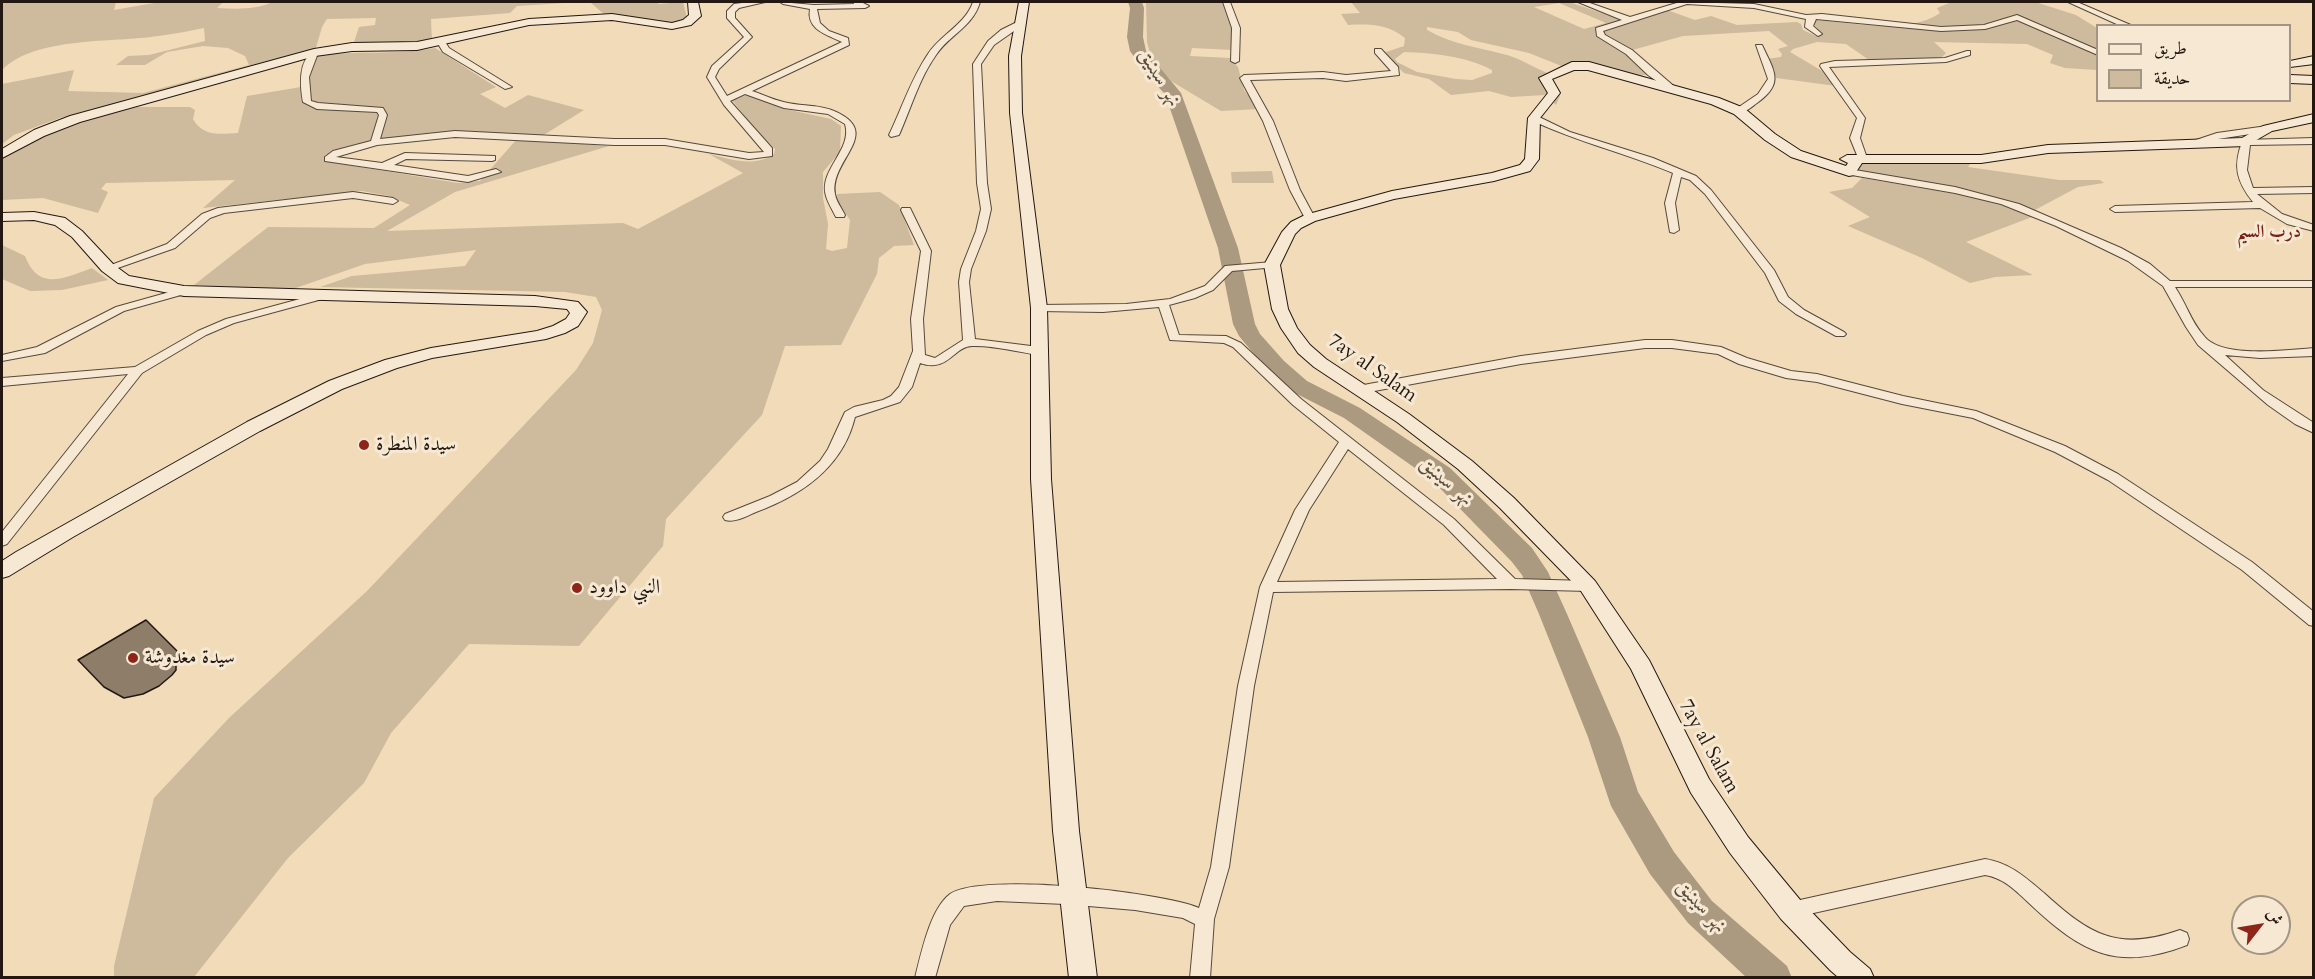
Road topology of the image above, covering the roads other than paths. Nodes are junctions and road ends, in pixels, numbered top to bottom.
1 (693, 2) edge
2 (761, 2) edge
3 (783, 2) edge
4 (856, 2) edge
5 (976, 2) edge
6 (1024, 2) edge
7 (1226, 2) edge
8 (1581, 2) edge
9 (1691, 2) edge
10 (2072, 2) edge
11 (814, 7) junction
12 (1720, 15) dead end
13 (1814, 16) junction
14 (1630, 20) junction
15 (1021, 22) junction
16 (2124, 24) edge
17 (1818, 34) dead end
18 (441, 42) junction
19 (1759, 47) dead end
20 (1378, 51) dead end
21 (314, 53) junction
22 (1967, 53) dead end
23 (2096, 53) edge
24 (2313, 60) edge
25 (1235, 61) dead end
26 (2291, 63) edge
27 (2291, 79) edge
28 (2313, 80) edge
29 (508, 87) dead end
30 (1673, 90) junction
31 (744, 91) junction
32 (726, 100) junction
33 (1739, 111) junction
34 (1534, 118) junction
35 (2313, 118) edge
36 (2267, 129) junction
37 (894, 135) dead end
38 (2313, 141) edge
39 (376, 142) junction
40 (2247, 142) junction
41 (2192, 143) junction
42 (2, 154) edge
43 (1796, 154) junction
44 (492, 158) dead end
45 (1860, 159) junction
46 (383, 166) junction
47 (1678, 171) junction
48 (496, 172) dead end
49 (1849, 172) junction
50 (2313, 190) edge
51 (2248, 191) junction
52 (393, 201) dead end
53 (2264, 205) junction
54 (2115, 208) dead end
55 (906, 210) dead end
56 (840, 215) dead end
57 (2, 217) edge
58 (1310, 218) junction
59 (2313, 228) edge
60 (1674, 230) dead end
61 (1263, 265) junction
62 (108, 268) junction
63 (2168, 284) junction
64 (2313, 284) edge
65 (184, 291) junction
66 (322, 296) junction
67 (1163, 303) junction
68 (1039, 308) junction
69 (1840, 334) dead end
70 (969, 342) junction
71 (2211, 348) junction
72 (1039, 351) junction
73 (2313, 352) edge
74 (917, 353) junction
75 (2, 358) edge
76 (138, 370) junction
77 (2, 382) edge
78 (1358, 390) junction
79 (2313, 429) edge
80 (1346, 441) junction
81 (730, 517) dead end
82 (2, 542) edge
83 (2, 570) edge
84 (1518, 584) junction
85 (1588, 586) junction
86 (1267, 587) junction
87 (2313, 621) edge
88 (1072, 896) junction
89 (1791, 910) junction
90 (1205, 919) junction
91 (2180, 939) dead end
92 (925, 978) edge
93 (1083, 978) edge
94 (1200, 978) edge
95 (1860, 978) edge

1 - 18 street
2 - 32 street
3 - 11 street
4 - 11 street
5 - 37 street
6 - 15 street
7 - 25 street
8 - 14 street
9 - 12 street
9 - 13 street
9 - 14 street
10 - 16 street
11 - 31 street
13 - 17 street
13 - 23 street
14 - 30 street
15 - 68 street
15 - 70 street
18 - 21 street
18 - 29 street
19 - 33 street
20 - 58 street
21 - 39 street
21 - 42 street
22 - 45 street
24 - 26 street
27 - 28 street
30 - 33 street
30 - 34 street
31 - 32 street
31 - 56 street
32 - 39 street
33 - 43 street
34 - 47 street
34 - 58 street
35 - 36 street
36 - 40 street
36 - 41 street
38 - 40 street
39 - 46 street
40 - 41 street
40 - 51 street
41 - 45 street
43 - 45 street
43 - 49 street
44 - 46 street
45 - 49 street
46 - 48 street
47 - 60 street
47 - 69 street
49 - 63 street
50 - 51 street
51 - 53 street
52 - 62 street
53 - 54 street
53 - 59 street
55 - 74 street
57 - 62 street
58 - 61 street
61 - 67 street
61 - 78 street, 7ay al Salam
62 - 65 street
63 - 64 street
63 - 71 street
65 - 66 street
65 - 75 street
66 - 76 street
66 - 83 street
67 - 68 street
67 - 80 street
68 - 72 street
70 - 72 street
70 - 74 street
71 - 73 street
71 - 79 street
72 - 88 street
74 - 81 street
76 - 77 street
76 - 82 street
78 - 85 street, 7ay al Salam
78 - 87 street
80 - 84 street
80 - 86 street
84 - 85 street
84 - 86 street
85 - 89 street, 7ay al Salam
86 - 90 street
88 - 90 street
88 - 92 street
88 - 93 street
89 - 91 street
89 - 95 street, 7ay al Salam
90 - 94 street

